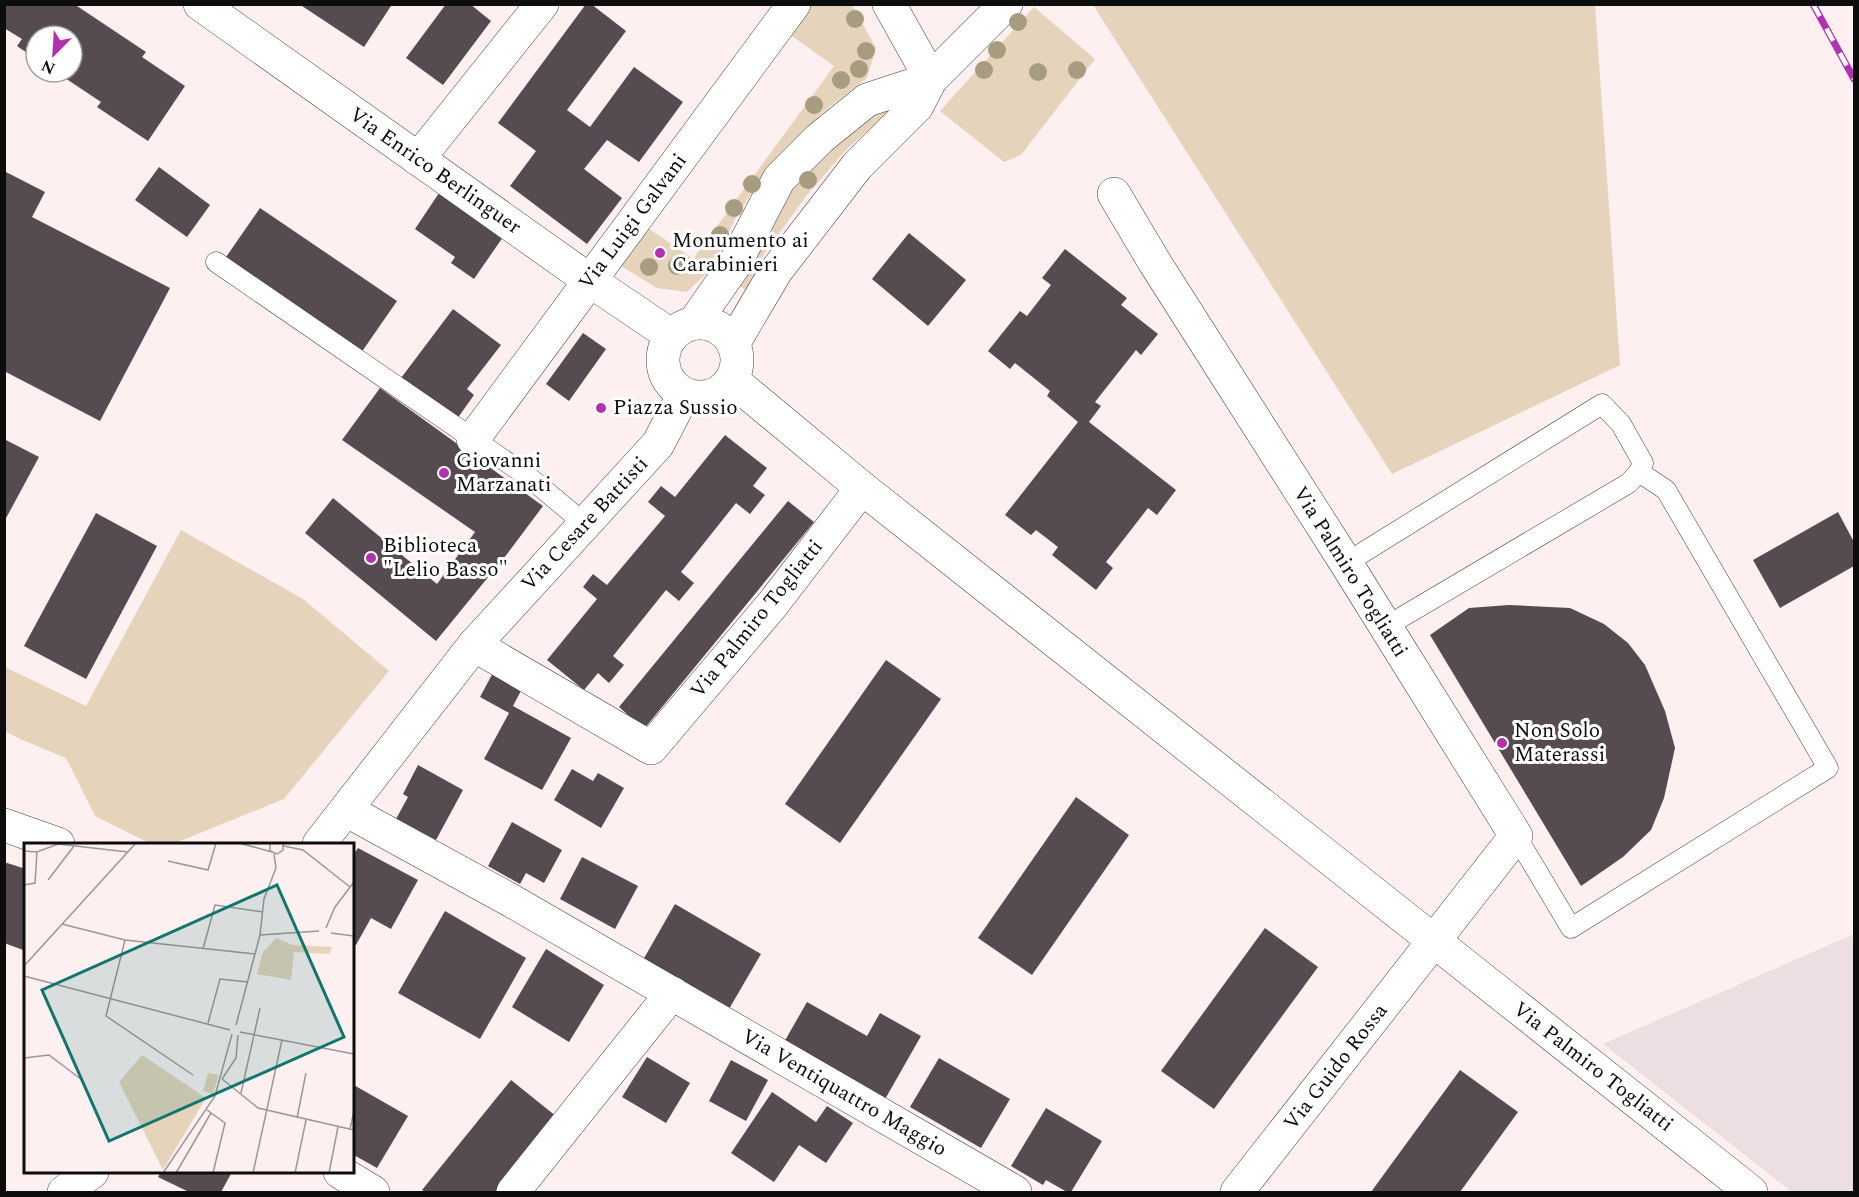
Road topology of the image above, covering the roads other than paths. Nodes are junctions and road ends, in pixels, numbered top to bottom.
1 (200, 4) edge
2 (542, 4) edge
3 (794, 4) edge
4 (889, 4) edge
5 (1006, 4) edge
6 (931, 79) junction
7 (418, 159) junction
8 (1114, 194) dead end
9 (216, 262) dead end
10 (589, 280) junction
11 (683, 329) junction
12 (733, 344) junction
13 (732, 380) junction
14 (684, 394) junction
15 (473, 439) junction
16 (1639, 472) junction
17 (862, 488) junction
18 (585, 524) junction
19 (1346, 563) junction
20 (1386, 627) junction
21 (474, 645) junction
22 (346, 810) junction
23 (4, 825) edge
24 (1516, 836) junction
25 (55, 843) edge
26 (320, 843) edge
27 (1435, 942) junction
28 (672, 993) junction
29 (91, 1173) edge
30 (342, 1173) edge
31 (64, 1192) edge
32 (372, 1192) edge
33 (513, 1192) edge
34 (1016, 1192) edge
35 (1237, 1192) edge
36 (1751, 1192) edge

1 - 7 street, Via Enrico Berlinguer
2 - 7 street
3 - 10 street, Via Luigi Galvani
4 - 6 street
5 - 6 street
6 - 11 street
6 - 12 street
7 - 10 street, Via Enrico Berlinguer
8 - 19 street, Via Palmiro Togliatti
9 - 15 lane
10 - 11 street, Via Enrico Berlinguer
10 - 15 street, Via Luigi Galvani
11 - 12 street
11 - 14 street
12 - 13 street
13 - 14 street
13 - 17 street, Via Palmiro Togliatti
14 - 18 street, Via Cesare Battisti
15 - 18 lane
16 - 19 lane
16 - 20 lane
16 - 24 lane
17 - 21 street, Via Palmiro Togliatti
17 - 27 street, Via Palmiro Togliatti
18 - 21 street, Via Cesare Battisti
19 - 20 street, Via Palmiro Togliatti
20 - 24 street, Via Palmiro Togliatti
21 - 22 street, Via Cesare Battisti
22 - 26 street, Via Cesare Battisti
22 - 28 street, Via Ventiquattro Maggio
23 - 25 street
24 - 27 street
27 - 35 street, Via Guido Rossa
27 - 36 street, Via Palmiro Togliatti
28 - 33 street
28 - 34 street, Via Ventiquattro Maggio
29 - 31 street
30 - 32 street

